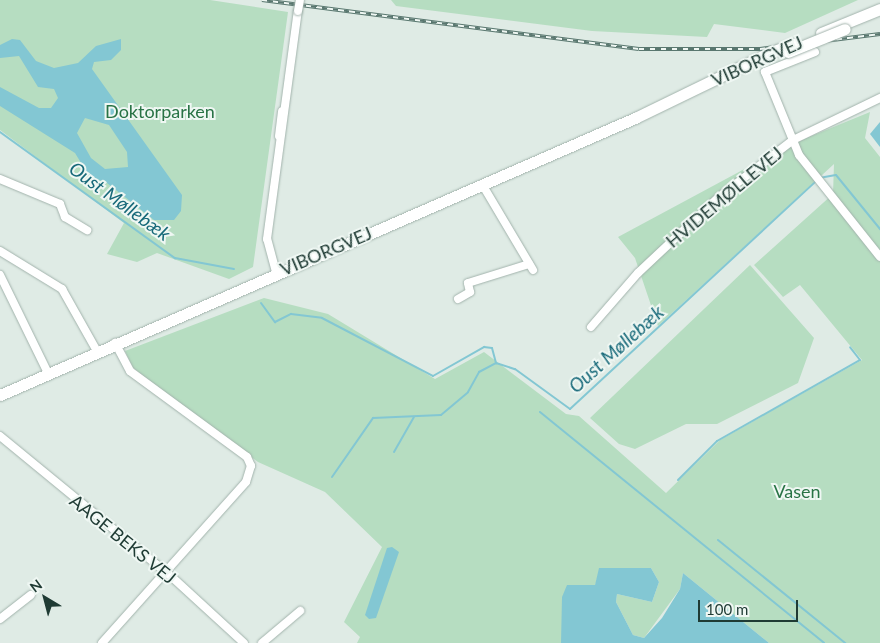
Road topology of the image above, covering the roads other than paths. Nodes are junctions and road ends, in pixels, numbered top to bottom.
1 (300, 0) edge
2 (880, 8) edge
3 (880, 16) edge
4 (814, 52) dead end
5 (763, 61) junction
6 (880, 98) edge
7 (793, 140) junction
8 (0, 180) edge
9 (482, 184) junction
10 (87, 230) dead end
11 (0, 251) edge
12 (880, 257) edge
13 (276, 272) junction
14 (0, 275) edge
15 (458, 299) dead end
16 (591, 327) dead end
17 (115, 343) junction
18 (97, 351) junction
19 (48, 373) junction
20 (0, 393) edge
21 (0, 436) edge
22 (168, 574) junction
23 (31, 595) dead end
24 (300, 611) dead end
25 (0, 619) edge
26 (102, 643) edge
27 (244, 643) edge
28 (262, 643) edge

1 - 13 street, bridge
2 - 5 street, VIBORGVEJ, bridge
3 - 5 street, VIBORGVEJ, bridge
4 - 5 street
5 - 7 street
5 - 9 street, VIBORGVEJ
6 - 7 street, HVIDEMØLLEVEJ
7 - 12 street
7 - 16 street, HVIDEMØLLEVEJ
8 - 10 street
9 - 13 street, VIBORGVEJ
9 - 15 street
11 - 18 street
13 - 17 street, VIBORGVEJ
14 - 19 street
17 - 18 street, VIBORGVEJ
17 - 22 street
18 - 19 street, VIBORGVEJ
19 - 20 street, VIBORGVEJ
21 - 22 street, AAGE BEKS VEJ
22 - 26 street
22 - 27 street, AAGE BEKS VEJ
23 - 25 street
24 - 28 street

